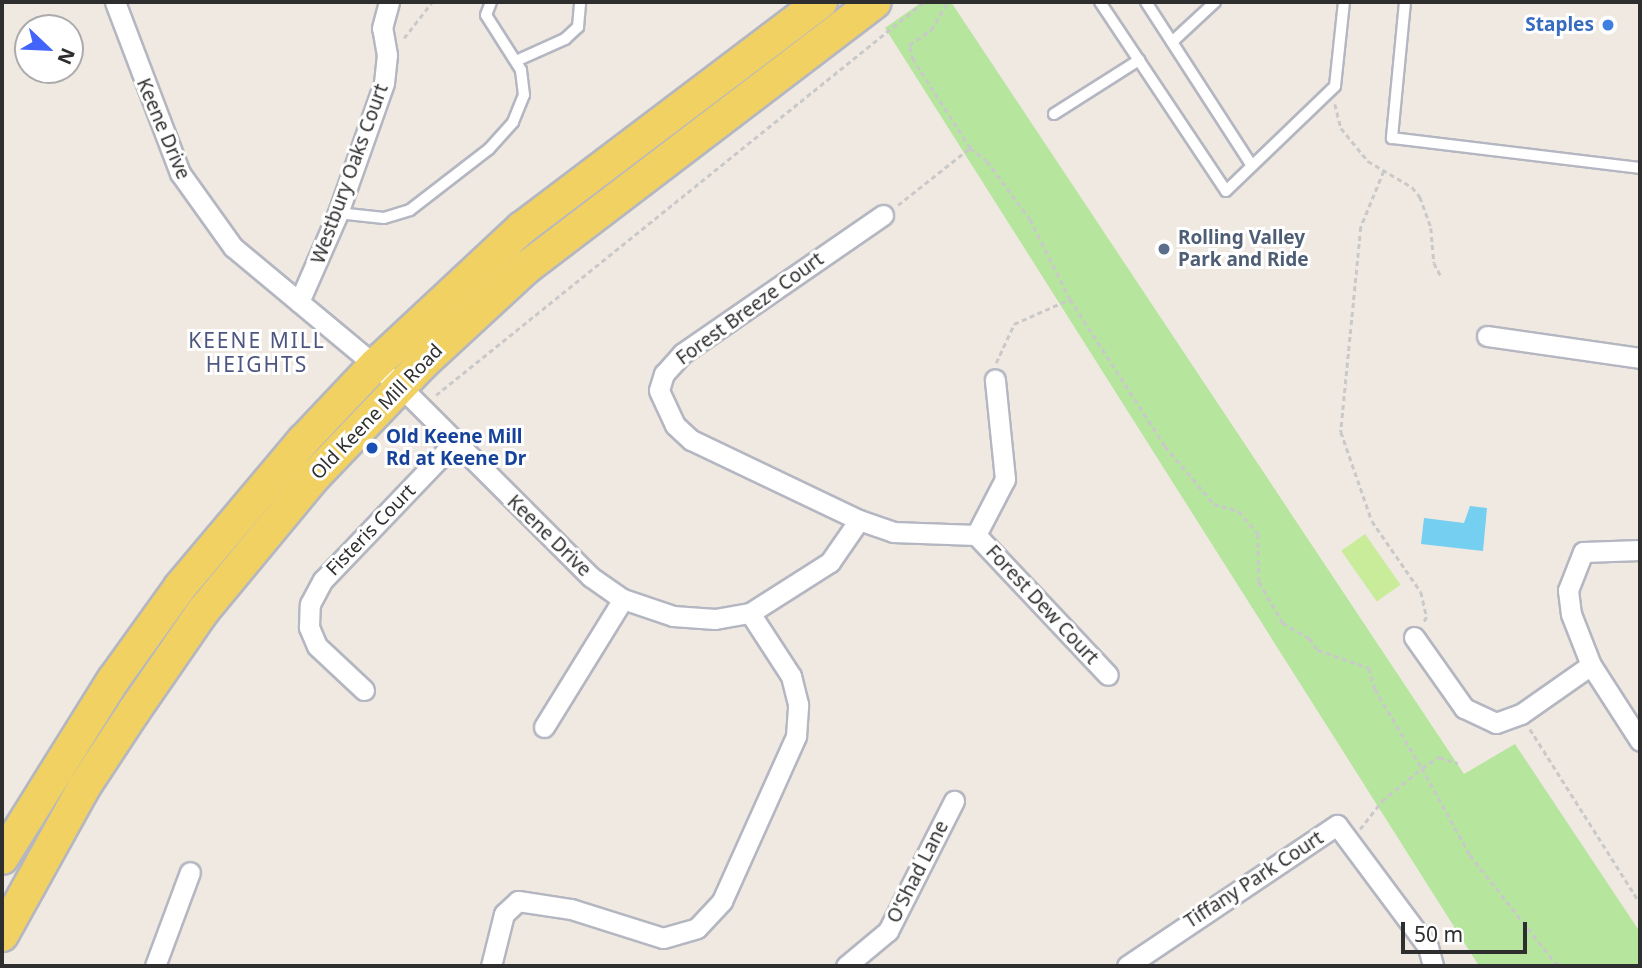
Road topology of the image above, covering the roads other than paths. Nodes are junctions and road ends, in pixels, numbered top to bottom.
1 (115, 2) edge
2 (389, 2) edge
3 (491, 2) edge
4 (580, 2) edge
5 (821, 2) edge
6 (875, 2) edge
7 (1100, 2) edge
8 (1146, 2) edge
9 (1215, 2) edge
10 (1344, 2) edge
11 (1405, 2) edge
12 (1172, 42) junction
13 (1139, 60) junction
14 (516, 61) junction
15 (1054, 114) dead end
16 (1252, 166) junction
17 (1640, 168) edge
18 (338, 214) junction
19 (883, 215) road end
20 (299, 302) junction
21 (1487, 336) dead end
22 (1640, 358) edge
23 (375, 365) junction
24 (995, 380) road end
25 (410, 397) junction
26 (454, 443) junction
27 (859, 520) junction
28 (976, 535) junction
29 (1640, 550) edge
30 (623, 599) junction
31 (750, 613) junction
32 (1414, 637) road end
33 (1591, 665) junction
34 (1108, 675) dead end
35 (364, 690) dead end
36 (544, 727) dead end
37 (1640, 741) edge
38 (954, 801) dead end
39 (2, 858) edge
40 (190, 872) dead end
41 (2, 935) edge
42 (1132, 964) edge
43 (155, 966) edge
44 (491, 966) edge
45 (846, 966) edge
46 (1433, 966) edge

1 - 20 street, Keene Drive
2 - 18 street, Westbury Oaks Court
3 - 14 lane
4 - 14 lane
5 - 23 main road, Old Keene Mill Road
6 - 25 main road, Old Keene Mill Road
7 - 13 lane
8 - 12 lane
9 - 12 lane
10 - 16 lane
11 - 17 lane
12 - 16 lane
13 - 15 lane
13 - 16 lane
14 - 18 lane
18 - 20 street, Westbury Oaks Court
19 - 27 street, Forest Breeze Court
20 - 23 street, Keene Drive
21 - 22 street
23 - 25 street, Keene Drive
23 - 39 main road, Old Keene Mill Road
24 - 28 street
25 - 26 street, Keene Drive
25 - 41 main road, Old Keene Mill Road
26 - 30 street, Keene Drive
26 - 35 street, Fisteris Court
27 - 28 street
27 - 31 street, Keene Drive
28 - 34 street, Forest Dew Court
29 - 33 street
30 - 31 street, Keene Drive
30 - 36 street
31 - 44 street
32 - 33 street
33 - 37 street
38 - 45 street, O'Shad Lane
40 - 43 street
42 - 46 street, Tiffany Park Court

